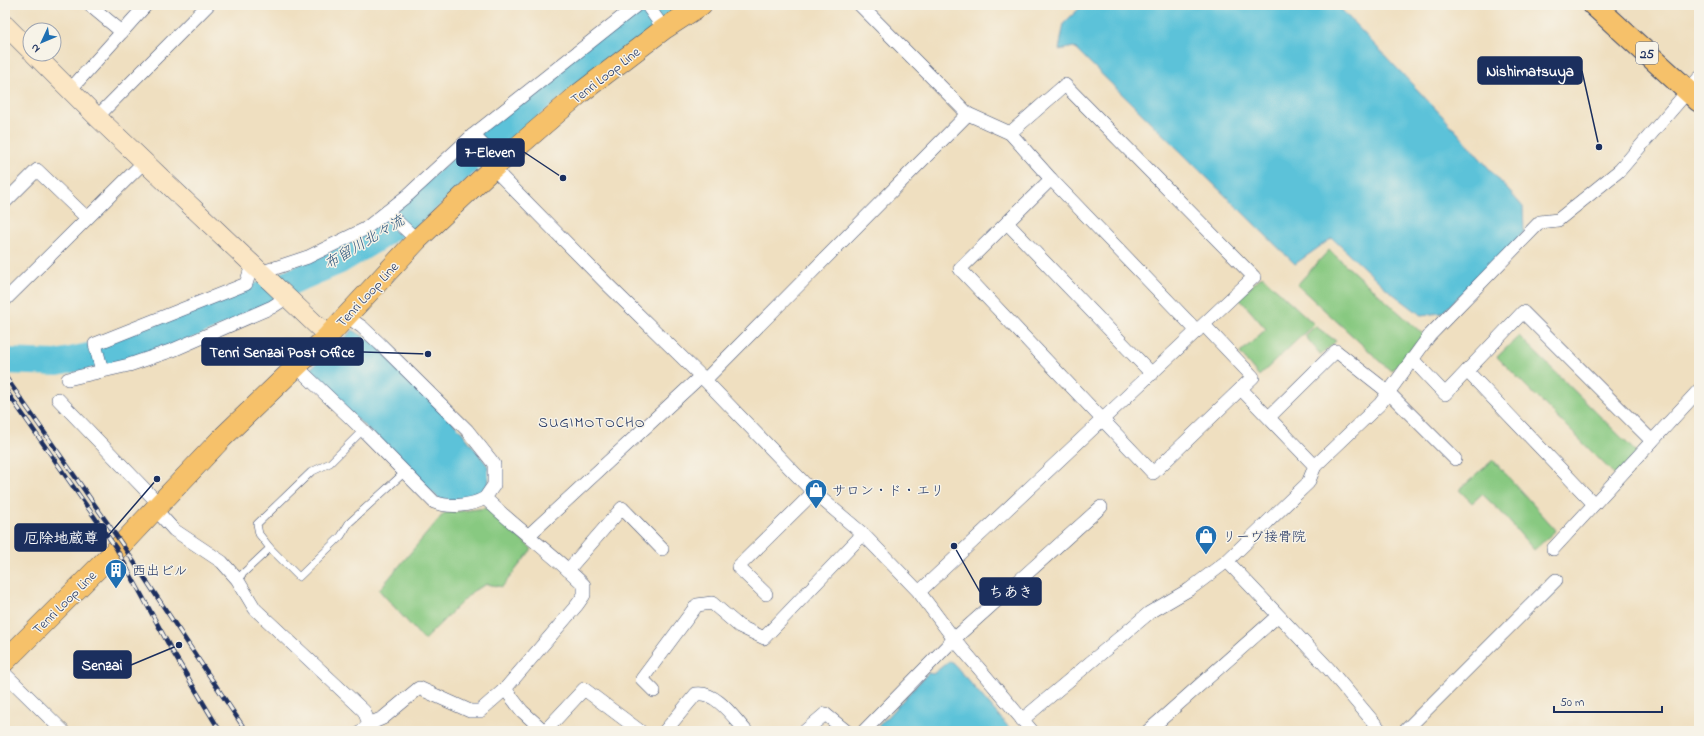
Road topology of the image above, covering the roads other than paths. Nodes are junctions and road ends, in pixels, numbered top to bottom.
1 (146, 5) edge
2 (208, 5) edge
3 (637, 5) edge
4 (647, 5) edge
5 (701, 5) edge
6 (860, 5) edge
7 (1594, 5) edge
8 (92, 7) dead end
9 (5, 25) edge
10 (664, 29) junction
11 (122, 32) junction
12 (22, 42) edge
13 (42, 62) edge
14 (70, 90) junction
15 (1695, 90) edge
16 (968, 114) junction
17 (97, 117) junction
18 (1010, 133) junction
19 (473, 135) junction
20 (144, 162) junction
21 (497, 165) junction
22 (1051, 179) junction
23 (5, 202) edge
24 (387, 212) junction
25 (87, 218) junction
26 (1007, 223) junction
27 (417, 240) junction
28 (258, 271) junction
29 (286, 298) junction
30 (5, 300) edge
31 (346, 316) junction
32 (1200, 328) junction
33 (328, 336) junction
34 (1412, 359) junction
35 (296, 366) junction
36 (102, 370) junction
37 (1467, 371) junction
38 (1152, 374) junction
39 (703, 378) junction
40 (68, 379) dead end
41 (1241, 389) junction
42 (1699, 390) edge
43 (1388, 392) junction
44 (58, 399) dead end
45 (1269, 418) junction
46 (1102, 420) junction
47 (363, 430) junction
48 (1652, 442) junction
49 (1455, 459) dead end
50 (1316, 466) junction
51 (405, 472) junction
52 (814, 492) junction
53 (485, 498) junction
54 (1594, 504) junction
55 (1101, 506) dead end
56 (157, 507) junction
57 (863, 534) junction
58 (528, 536) junction
59 (270, 548) junction
60 (662, 549) dead end
61 (1553, 549) dead end
62 (1227, 561) junction
63 (568, 570) junction
64 (236, 579) junction
65 (1556, 580) dead end
66 (919, 592) junction
67 (766, 594) dead end
68 (1273, 620) dead end
69 (954, 639) junction
70 (5, 661) edge
71 (5, 674) edge
72 (505, 689) junction
73 (654, 691) dead end
74 (1022, 720) junction
75 (368, 729) edge
76 (63, 731) edge
77 (544, 731) edge
78 (640, 731) edge
79 (665, 731) edge
80 (746, 731) edge
81 (805, 731) edge
82 (846, 731) edge
83 (864, 731) edge
84 (1032, 731) edge
85 (1148, 731) edge
86 (1381, 731) edge
87 (1405, 731) edge

1 - 11 street
2 - 17 street
3 - 19 street
4 - 10 street
5 - 10 main road, Tenri Loop Line
6 - 16 street
7 - 15 highway, 25
8 - 11 street
9 - 12 street
10 - 21 main road, Tenri Loop Line
11 - 14 street
13 - 14 street
14 - 17 street
15 - 34 street
16 - 18 street
16 - 39 street
17 - 20 street
18 - 22 street
18 - 32 street
19 - 21 street
19 - 24 street
20 - 25 street
20 - 28 street
21 - 27 main road, Tenri Loop Line
21 - 39 street
22 - 26 street
22 - 32 street
23 - 25 street
24 - 27 street
24 - 28 street
25 - 30 street
26 - 38 street
26 - 46 street
27 - 31 main road, Tenri Loop Line
28 - 29 street
28 - 36 street
29 - 33 street
29 - 36 street
31 - 33 main road, Tenri Loop Line
31 - 53 street
32 - 38 street
32 - 41 street
33 - 35 main road, Tenri Loop Line
34 - 37 street
34 - 43 street
35 - 47 street
35 - 56 main road, Tenri Loop Line
36 - 40 street
37 - 48 street
37 - 54 street
38 - 46 street
39 - 52 street
39 - 58 street
41 - 45 street
41 - 46 street
42 - 48 street
43 - 45 street
43 - 49 street
43 - 50 street
44 - 56 street
45 - 50 street
46 - 66 street
47 - 51 street
47 - 59 lane
48 - 54 street
50 - 62 street
51 - 53 street
51 - 59 lane
52 - 57 street
52 - 67 street
53 - 58 street
54 - 61 street
55 - 69 street
56 - 64 street
56 - 70 main road, Tenri Loop Line
57 - 66 street
57 - 73 street
58 - 63 street
59 - 64 lane
60 - 63 street
62 - 74 street
62 - 86 street
63 - 72 street
64 - 75 street
65 - 87 street
66 - 69 street
68 - 85 street
69 - 74 street
69 - 83 street
71 - 76 street
72 - 75 street
72 - 77 street
74 - 84 street
77 - 78 street
79 - 80 street
81 - 82 street

